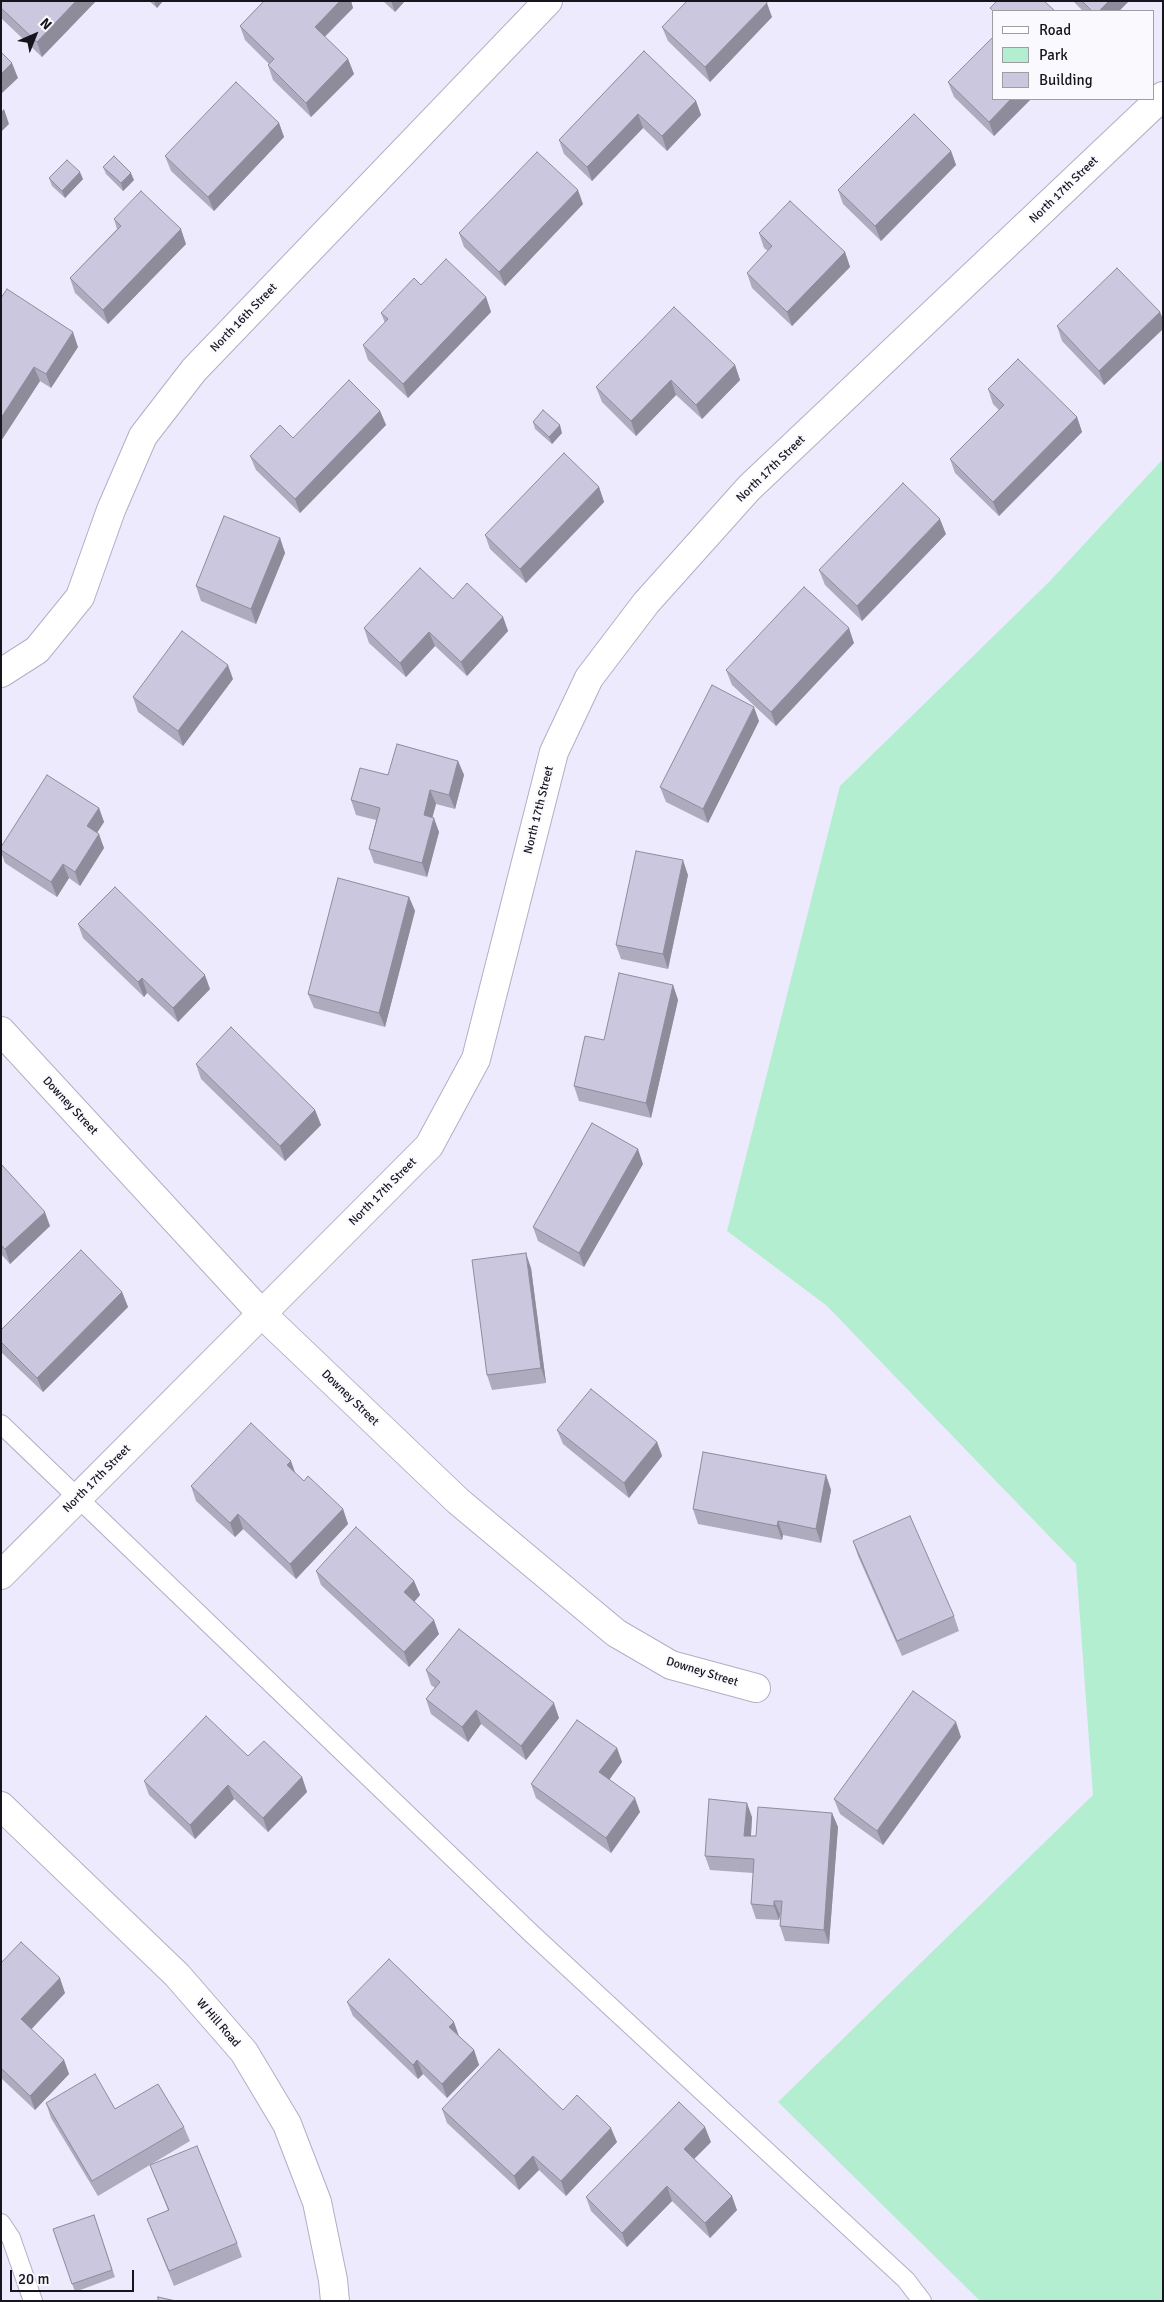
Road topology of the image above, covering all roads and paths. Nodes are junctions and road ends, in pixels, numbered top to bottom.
1 (548, 1) edge
2 (1163, 96) edge
3 (1, 673) edge
4 (1, 1031) edge
5 (262, 1314) junction
6 (1, 1424) edge
7 (77, 1499) junction
8 (1, 1575) edge
9 (756, 1688) dead end
10 (1, 1806) edge
11 (1, 2223) edge
12 (33, 2301) edge
13 (335, 2301) edge
14 (922, 2301) edge

1 - 3 street, North 16th Street
2 - 5 street, North 17th Street
4 - 5 street, Downey Street
5 - 7 street, North 17th Street
5 - 9 street, Downey Street
6 - 7 lane
7 - 8 street, North 17th Street
7 - 14 lane
10 - 13 street, W Hill Road
11 - 12 lane

